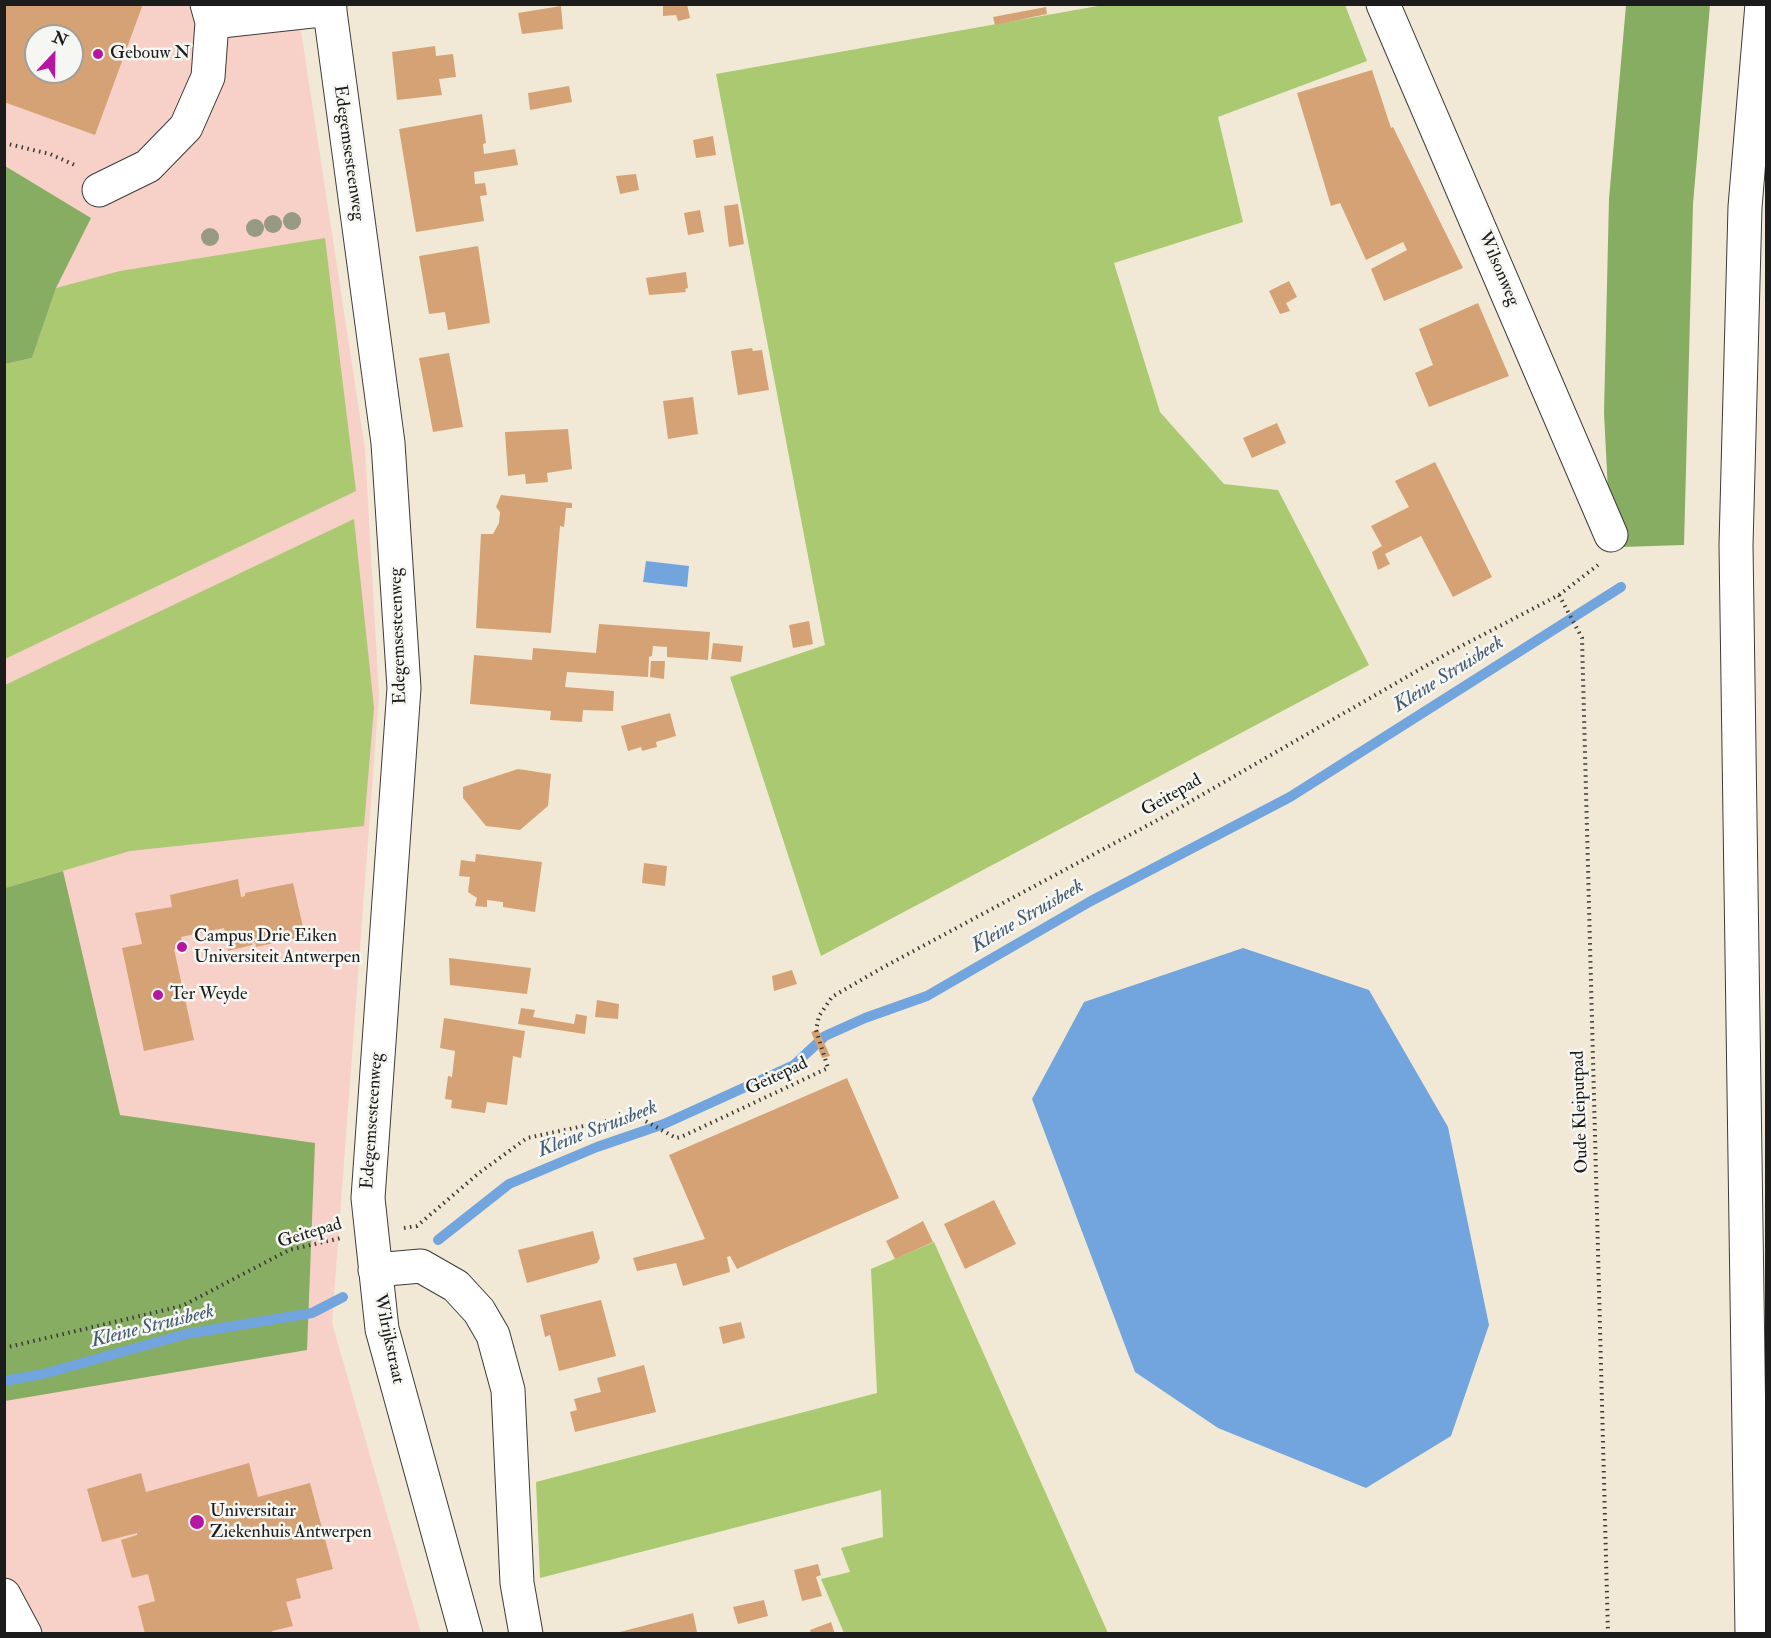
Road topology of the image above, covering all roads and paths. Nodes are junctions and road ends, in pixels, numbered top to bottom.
1 (1383, 4) edge
2 (1762, 4) edge
3 (330, 7) edge
4 (209, 13) edge
5 (4, 143) edge
6 (99, 190) joint
7 (1611, 535) joint
8 (1558, 596) junction
9 (371, 1231) junction
10 (375, 1270) junction
11 (4, 1348) edge
12 (4, 1595) edge
13 (25, 1634) edge
14 (466, 1634) edge
15 (526, 1634) edge
16 (1608, 1634) edge
17 (1752, 1634) edge

1 - 7 main road, Wilsonweg
2 - 17 main road
3 - 4 main road
3 - 9 main road, Edegemsesteenweg
4 - 6 main road
5 - 6 path
7 - 8 path, Geitepad
8 - 9 path, Geitepad
8 - 16 path, Oude Kleiputpad
9 - 10 main road, Edegemsesteenweg
9 - 11 path, Geitepad
10 - 14 main road, Wilrijkstraat
10 - 15 main road, Wilrijkstraat
12 - 13 main road

